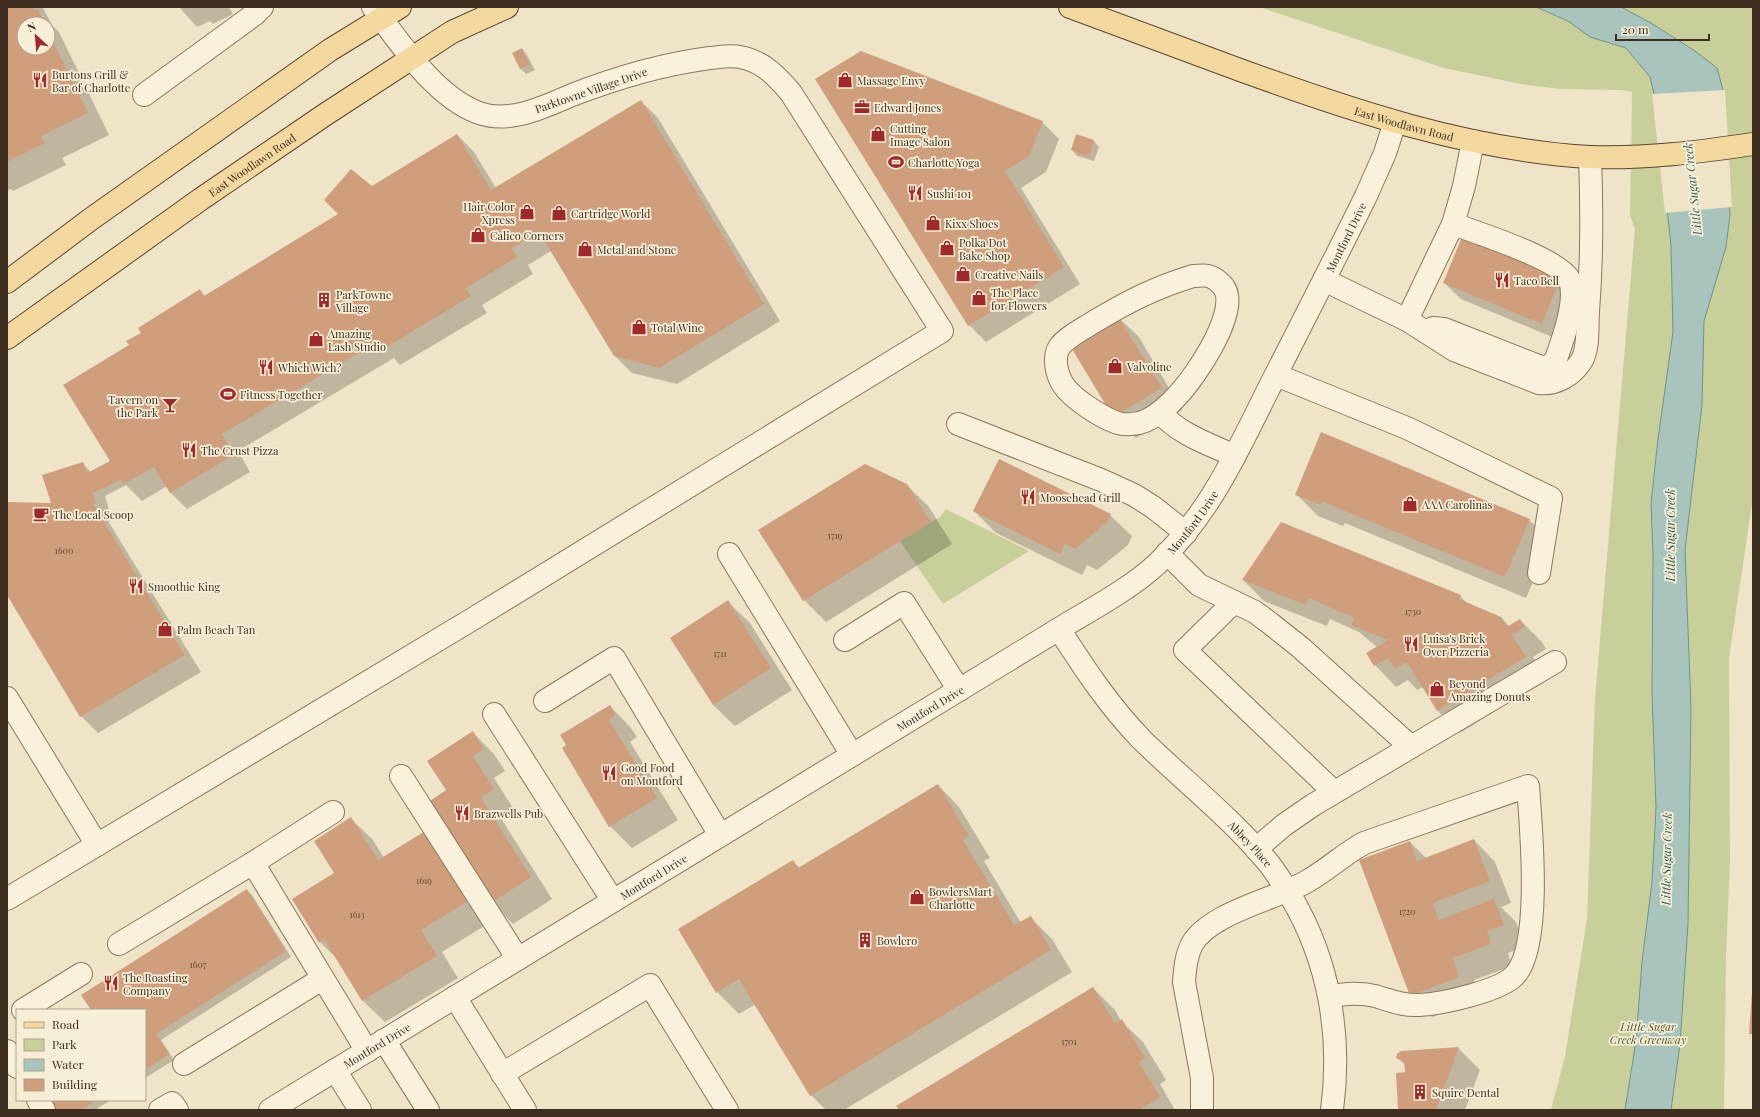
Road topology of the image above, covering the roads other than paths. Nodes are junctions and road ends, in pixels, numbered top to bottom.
1 (262, 7) edge
2 (400, 7) edge
3 (507, 7) edge
4 (1070, 7) edge
5 (377, 12) edge
6 (411, 58) junction
7 (144, 95) dead end
8 (1395, 122) junction
9 (1473, 141) junction
10 (1753, 144) edge
11 (1590, 157) junction
12 (1452, 224) junction
13 (1324, 280) junction
14 (7, 282) edge
15 (1414, 324) junction
16 (7, 338) edge
17 (1276, 375) junction
18 (1160, 412) junction
19 (958, 424) dead end
20 (1235, 456) junction
21 (1186, 533) junction
22 (1168, 553) junction
23 (729, 554) dead end
24 (1539, 573) dead end
25 (1234, 602) junction
26 (1059, 629) junction
27 (845, 640) dead end
28 (1555, 662) dead end
29 (959, 690) junction
30 (7, 698) edge
31 (545, 701) dead end
32 (494, 714) dead end
33 (1411, 747) junction
34 (852, 755) junction
35 (401, 776) dead end
36 (1334, 792) junction
37 (334, 812) dead end
38 (720, 835) junction
39 (97, 845) junction
40 (1256, 849) junction
41 (253, 863) junction
42 (1287, 891) junction
43 (7, 899) edge
44 (613, 901) junction
45 (119, 944) dead end
46 (518, 959) junction
47 (81, 974) dead end
48 (322, 979) junction
49 (1330, 996) junction
50 (455, 997) junction
51 (25, 1009) edge
52 (16, 1015) edge
53 (7, 1020) edge
54 (375, 1046) junction
55 (7, 1051) edge
56 (184, 1064) dead end
57 (16, 1065) edge
58 (335, 1070) junction
59 (502, 1074) junction
60 (39, 1101) edge
61 (44, 1110) edge
62 (160, 1110) edge
63 (177, 1110) edge
64 (270, 1110) edge
65 (360, 1110) edge
66 (428, 1110) edge
67 (525, 1110) edge
68 (727, 1110) edge
69 (1202, 1110) edge
70 (1332, 1110) edge

1 - 7 street
2 - 5 main road
3 - 6 main road, East Woodlawn Road
4 - 8 main road, East Woodlawn Road
5 - 6 street, Parktowne Village Drive
5 - 14 main road
6 - 16 main road, East Woodlawn Road
6 - 39 street, Parktowne Village Drive
8 - 9 main road, East Woodlawn Road
8 - 13 street, Montford Drive
9 - 11 main road, East Woodlawn Road
9 - 12 street
10 - 11 main road, East Woodlawn Road
11 - 15 street
12 - 15 street
12 - 15 street
13 - 15 street
13 - 17 street, Montford Drive
17 - 20 street, Montford Drive
17 - 24 street
18 - 18 street
18 - 20 street
19 - 21 street
20 - 21 street, Montford Drive
21 - 22 street, Montford Drive
22 - 25 street
22 - 26 street, Montford Drive
23 - 34 street
25 - 33 street
25 - 36 street
26 - 29 street, Montford Drive
26 - 40 street, Abbey Place
27 - 29 street
28 - 33 street
29 - 34 street, Montford Drive
30 - 39 street
31 - 38 street
32 - 44 street
33 - 36 street
34 - 38 street, Montford Drive
35 - 46 street
36 - 40 street
37 - 41 street
38 - 44 street, Montford Drive
39 - 43 street
40 - 42 street, Abbey Place
41 - 45 street
41 - 48 street
42 - 49 street, Abbey Place
42 - 49 street
42 - 69 street
44 - 46 street, Montford Drive
46 - 50 street, Montford Drive
47 - 51 street
48 - 54 street
48 - 56 street
49 - 70 street, Abbey Place
50 - 54 street, Montford Drive
50 - 59 street
52 - 53 street
54 - 58 street, Montford Drive
54 - 66 street
55 - 57 street
58 - 64 street, Montford Drive
58 - 65 street
59 - 67 street
59 - 68 street
60 - 61 street
62 - 63 street

